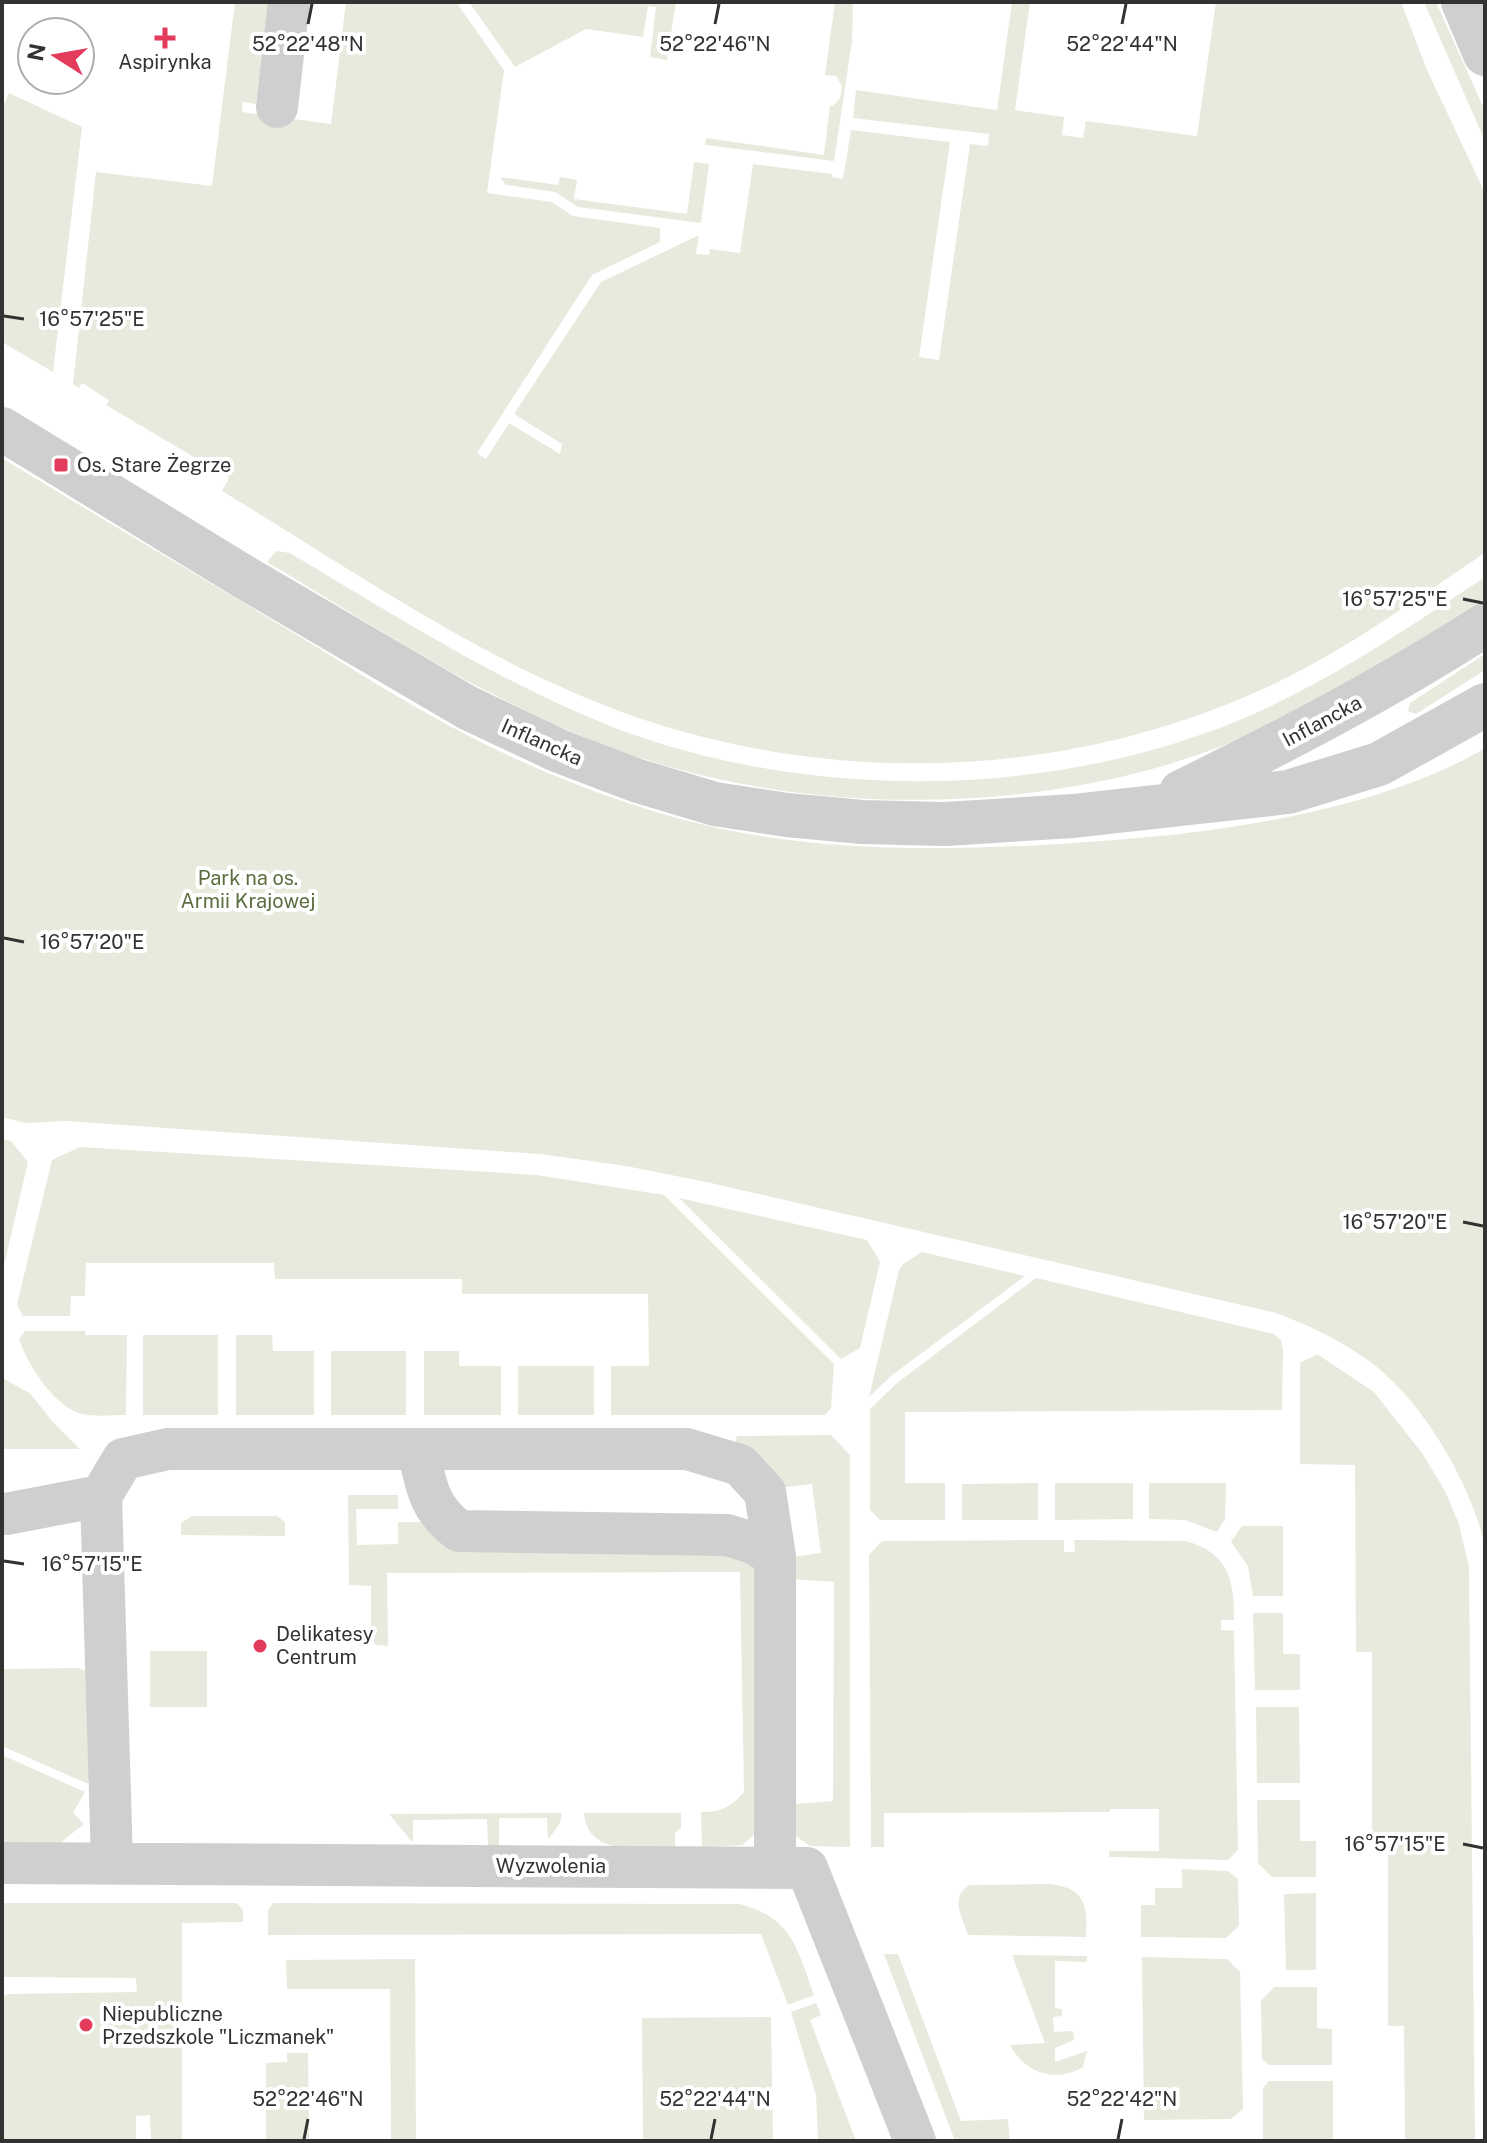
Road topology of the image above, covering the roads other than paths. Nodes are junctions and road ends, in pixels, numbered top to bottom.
1 (289, 2) edge
2 (1463, 2) edge
3 (1485, 54) edge
4 (277, 107) dead end
5 (2, 429) edge
6 (1485, 625) edge
7 (1485, 705) edge
8 (1154, 806) junction
9 (418, 1449) junction
10 (101, 1496) junction
11 (6, 1514) dead end
12 (775, 1556) junction
13 (112, 1862) junction
14 (2, 1863) edge
15 (775, 1867) junction
16 (915, 2141) edge

1 - 4 street
2 - 3 street
5 - 8 street, Inflancka
6 - 8 street, Inflancka
7 - 8 street, Inflancka
9 - 10 street
9 - 12 street
9 - 12 street
10 - 11 street
10 - 13 street
12 - 15 street
13 - 14 street, Wyzwolenia
13 - 15 street, Wyzwolenia
15 - 16 street, Wyzwolenia

